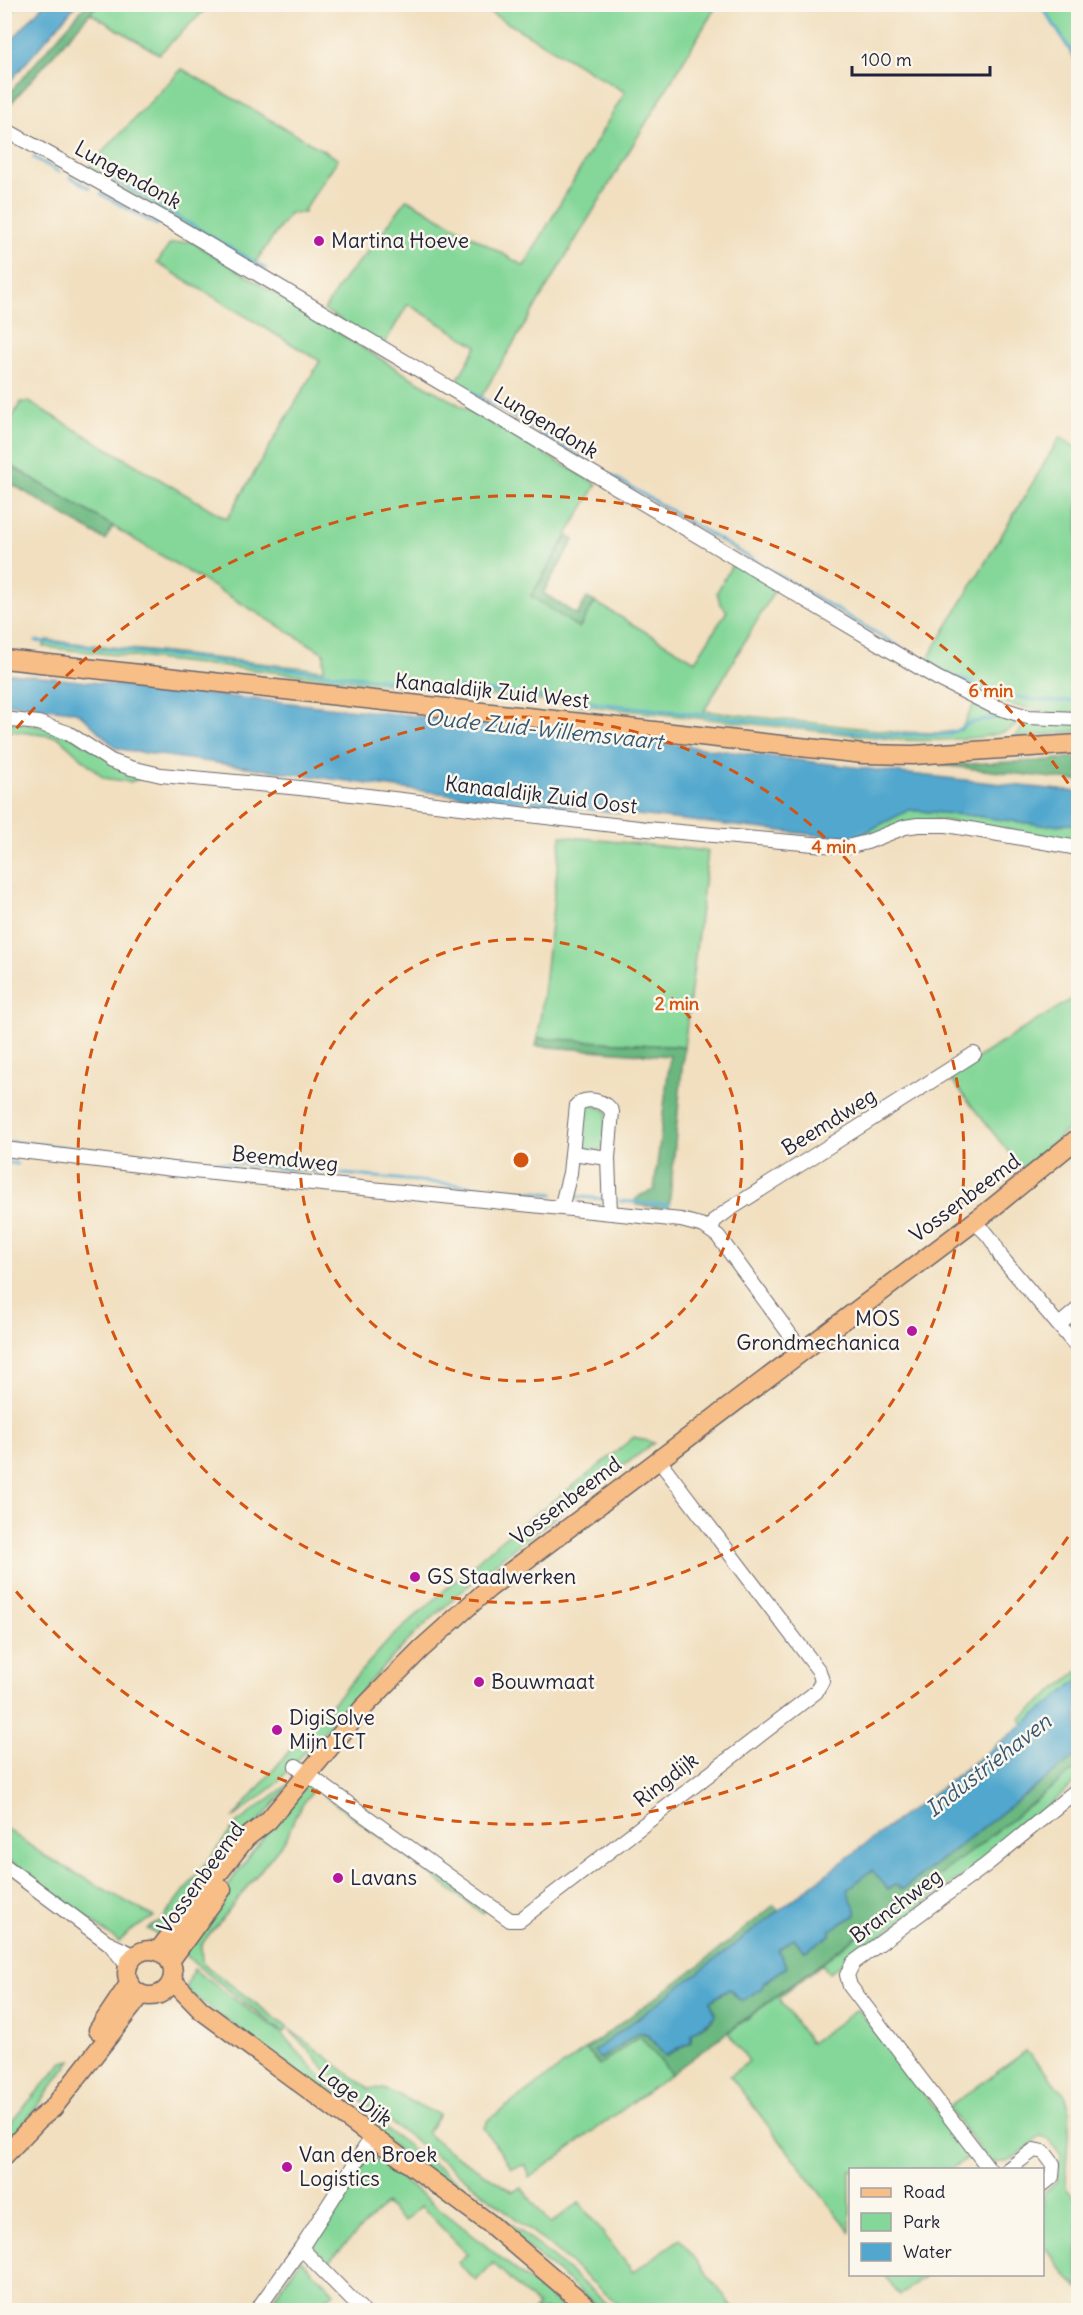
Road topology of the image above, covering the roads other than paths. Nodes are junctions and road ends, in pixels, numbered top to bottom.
1 (4, 129) edge
2 (4, 658) edge
3 (4, 719) edge
4 (1078, 719) edge
5 (1078, 734) edge
6 (1078, 744) edge
7 (976, 750) junction
8 (1078, 848) edge
9 (974, 1054) dead end
10 (1078, 1138) edge
11 (1078, 1147) edge
12 (4, 1149) edge
13 (572, 1153) junction
14 (608, 1158) junction
15 (561, 1208) junction
16 (610, 1213) junction
17 (977, 1228) junction
18 (711, 1230) junction
19 (1078, 1309) edge
20 (1059, 1325) junction
21 (1078, 1348) edge
22 (802, 1351) junction
23 (658, 1459) junction
24 (302, 1769) junction
25 (1078, 1789) edge
26 (4, 1865) edge
27 (164, 1956) junction
28 (131, 1960) junction
29 (168, 1986) junction
30 (135, 1989) junction
31 (372, 2137) junction
32 (4, 2156) edge
33 (989, 2168) edge
34 (1008, 2168) edge
35 (1044, 2184) edge
36 (301, 2248) junction
37 (256, 2310) edge
38 (362, 2310) edge
39 (591, 2310) edge

1 - 4 street, Lungendonk
2 - 7 main road, Kanaaldijk Zuid West
3 - 8 street, Kanaaldijk Zuid Oost
5 - 7 main road, Kanaaldijk Zuid West
6 - 7 main road, Kanaaldijk Zuid West
9 - 18 street, Beemdweg
10 - 17 main road, Vossenbeemd
11 - 17 main road, Vossenbeemd
12 - 15 street, Beemdweg
13 - 14 street
13 - 14 street
13 - 15 street
14 - 16 street
15 - 16 street, Beemdweg
16 - 18 street, Beemdweg
17 - 20 street
17 - 22 main road, Vossenbeemd
18 - 22 street
19 - 20 street
20 - 21 street
22 - 23 main road, Vossenbeemd
23 - 24 main road, Vossenbeemd
23 - 24 street, Ringdijk
24 - 27 main road, Vossenbeemd
25 - 33 street, Branchweg
26 - 28 street
27 - 28 main road
27 - 29 main road
28 - 30 main road
29 - 30 main road
29 - 31 main road, Lage Dijk
30 - 32 main road
31 - 36 street
31 - 39 main road, Lage Dijk
34 - 35 street
36 - 37 street
36 - 38 street

